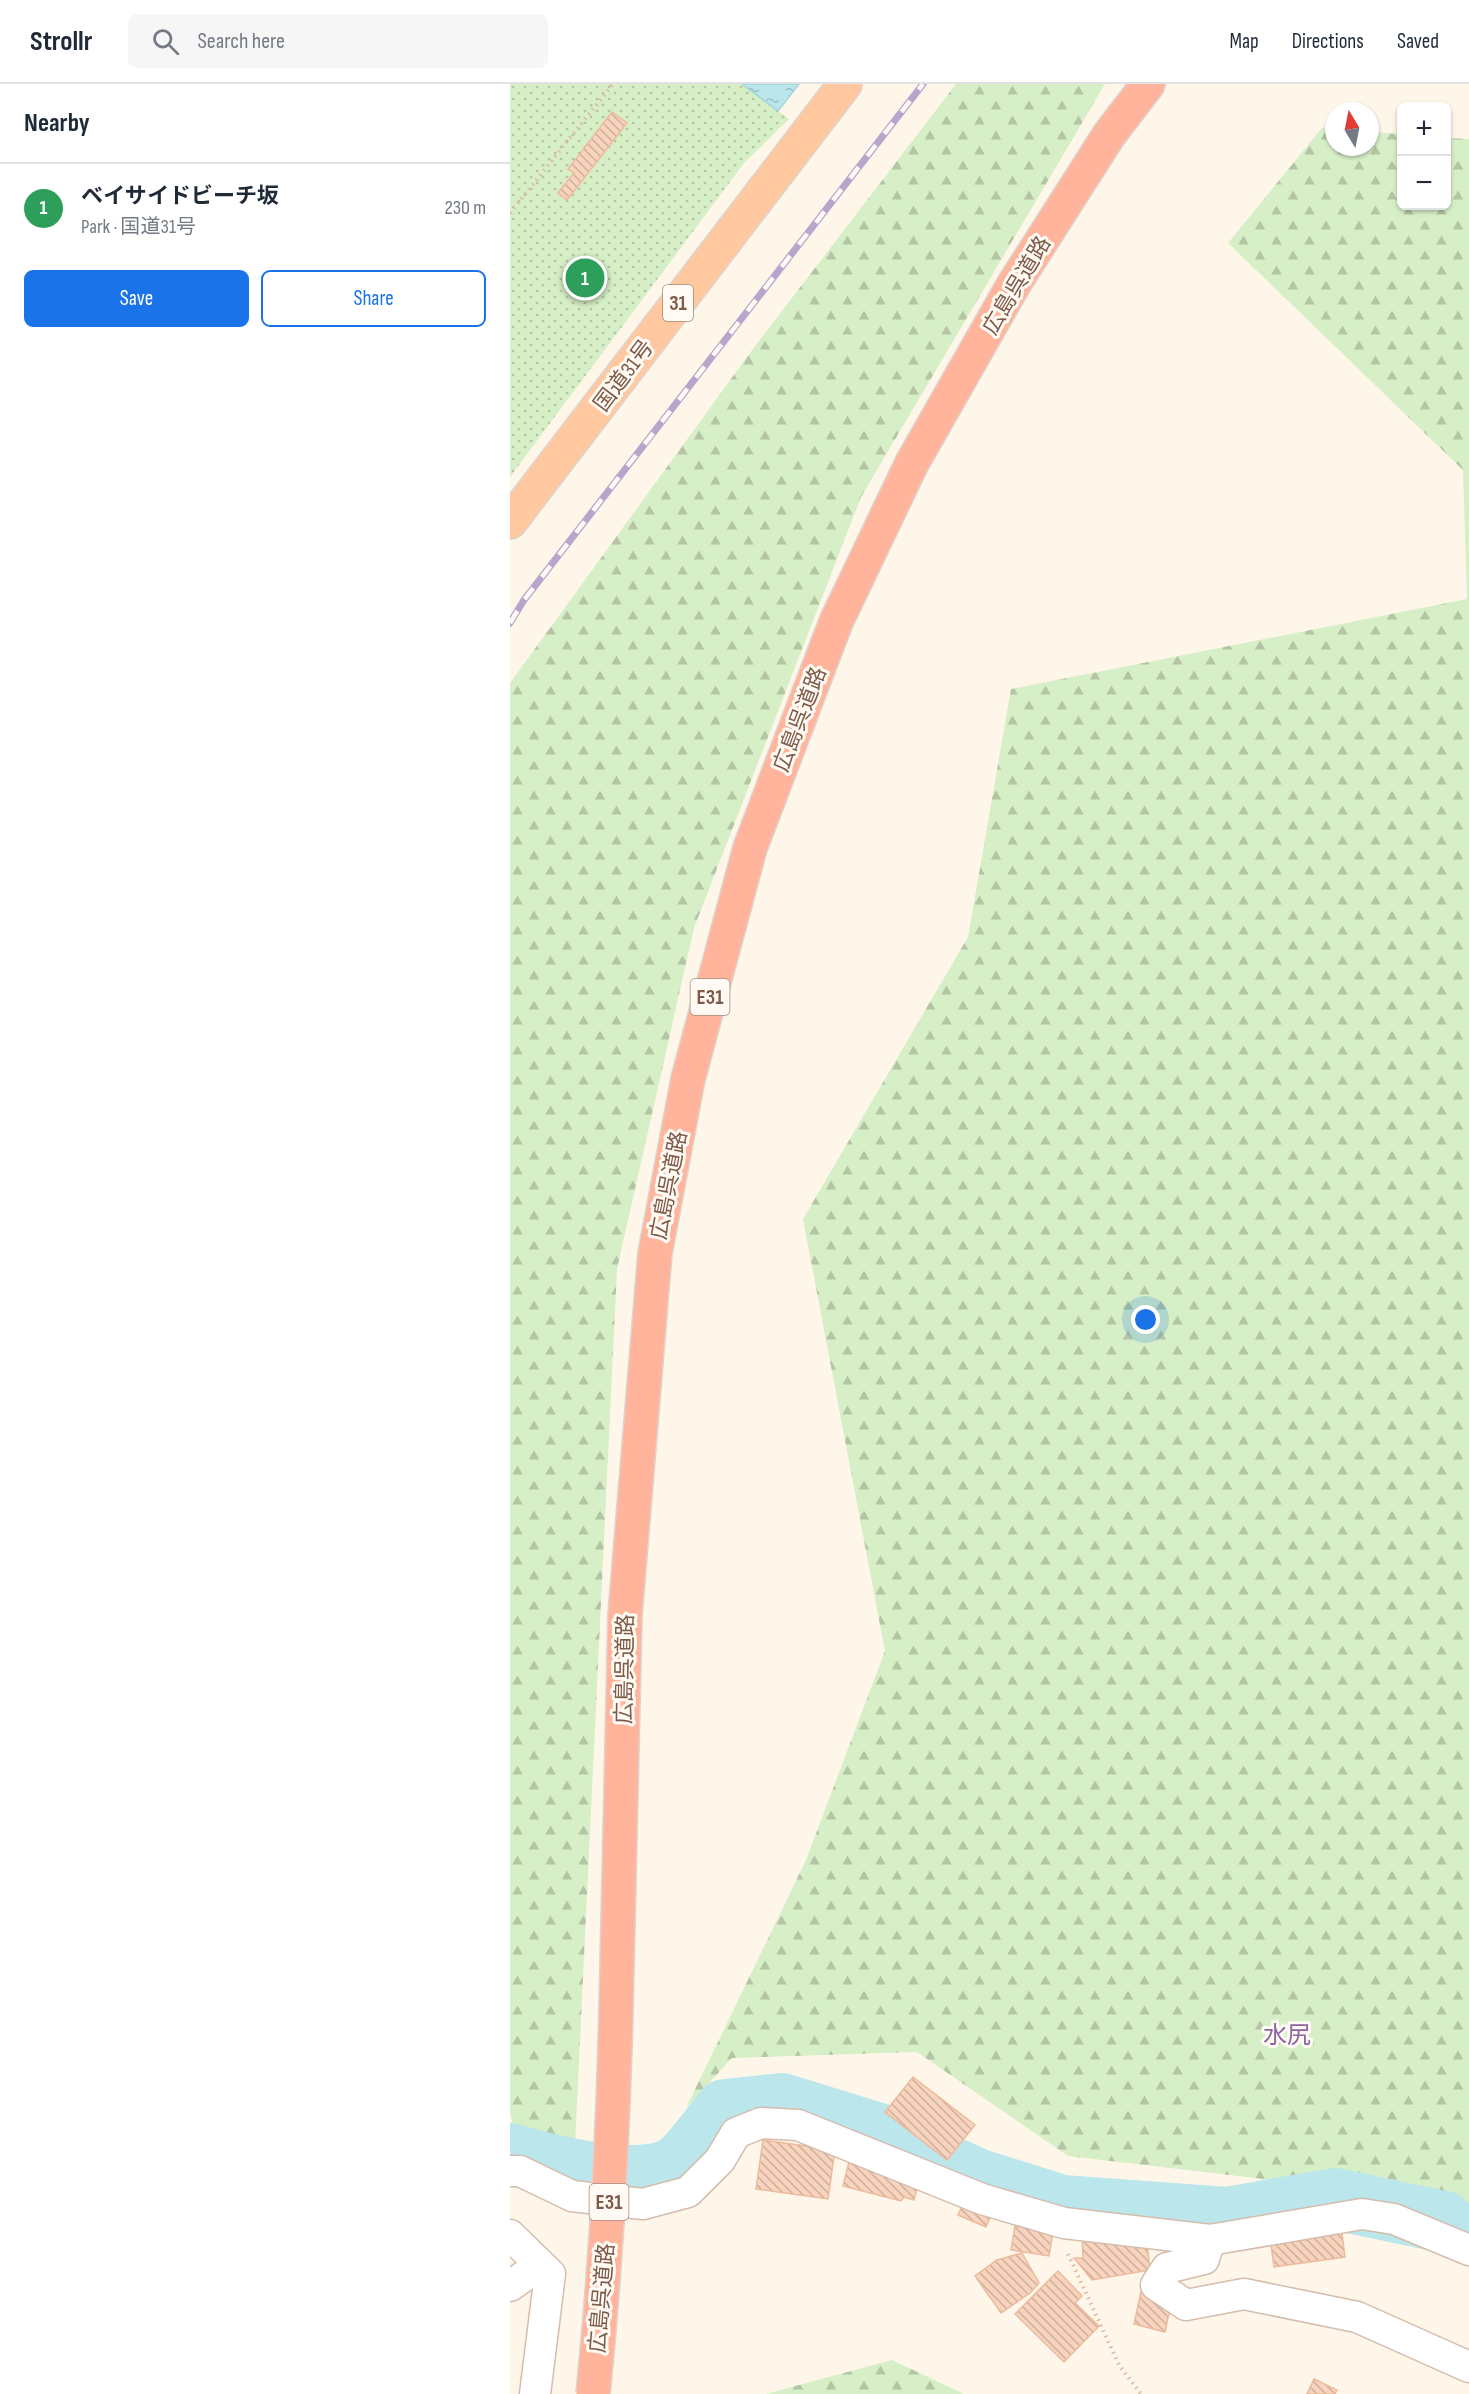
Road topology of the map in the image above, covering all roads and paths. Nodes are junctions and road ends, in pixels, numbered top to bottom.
1 (613, 84) edge
2 (845, 84) edge
3 (1148, 84) edge
4 (510, 213) edge
5 (510, 522) edge
6 (510, 2170) edge
7 (1064, 2223) junction
8 (510, 2235) edge
9 (1210, 2240) junction
10 (1469, 2250) edge
11 (540, 2265) junction
12 (510, 2286) edge
13 (1469, 2367) edge
14 (535, 2394) edge
15 (593, 2394) edge
16 (1141, 2394) edge

1 - 4 path
2 - 5 highway, 国道31号 / 31
3 - 15 highway, 広島呉道路 / E31, bridge
6 - 7 street
7 - 9 street
7 - 16 path
8 - 11 street
9 - 10 street
9 - 13 street
11 - 12 street
11 - 14 street

